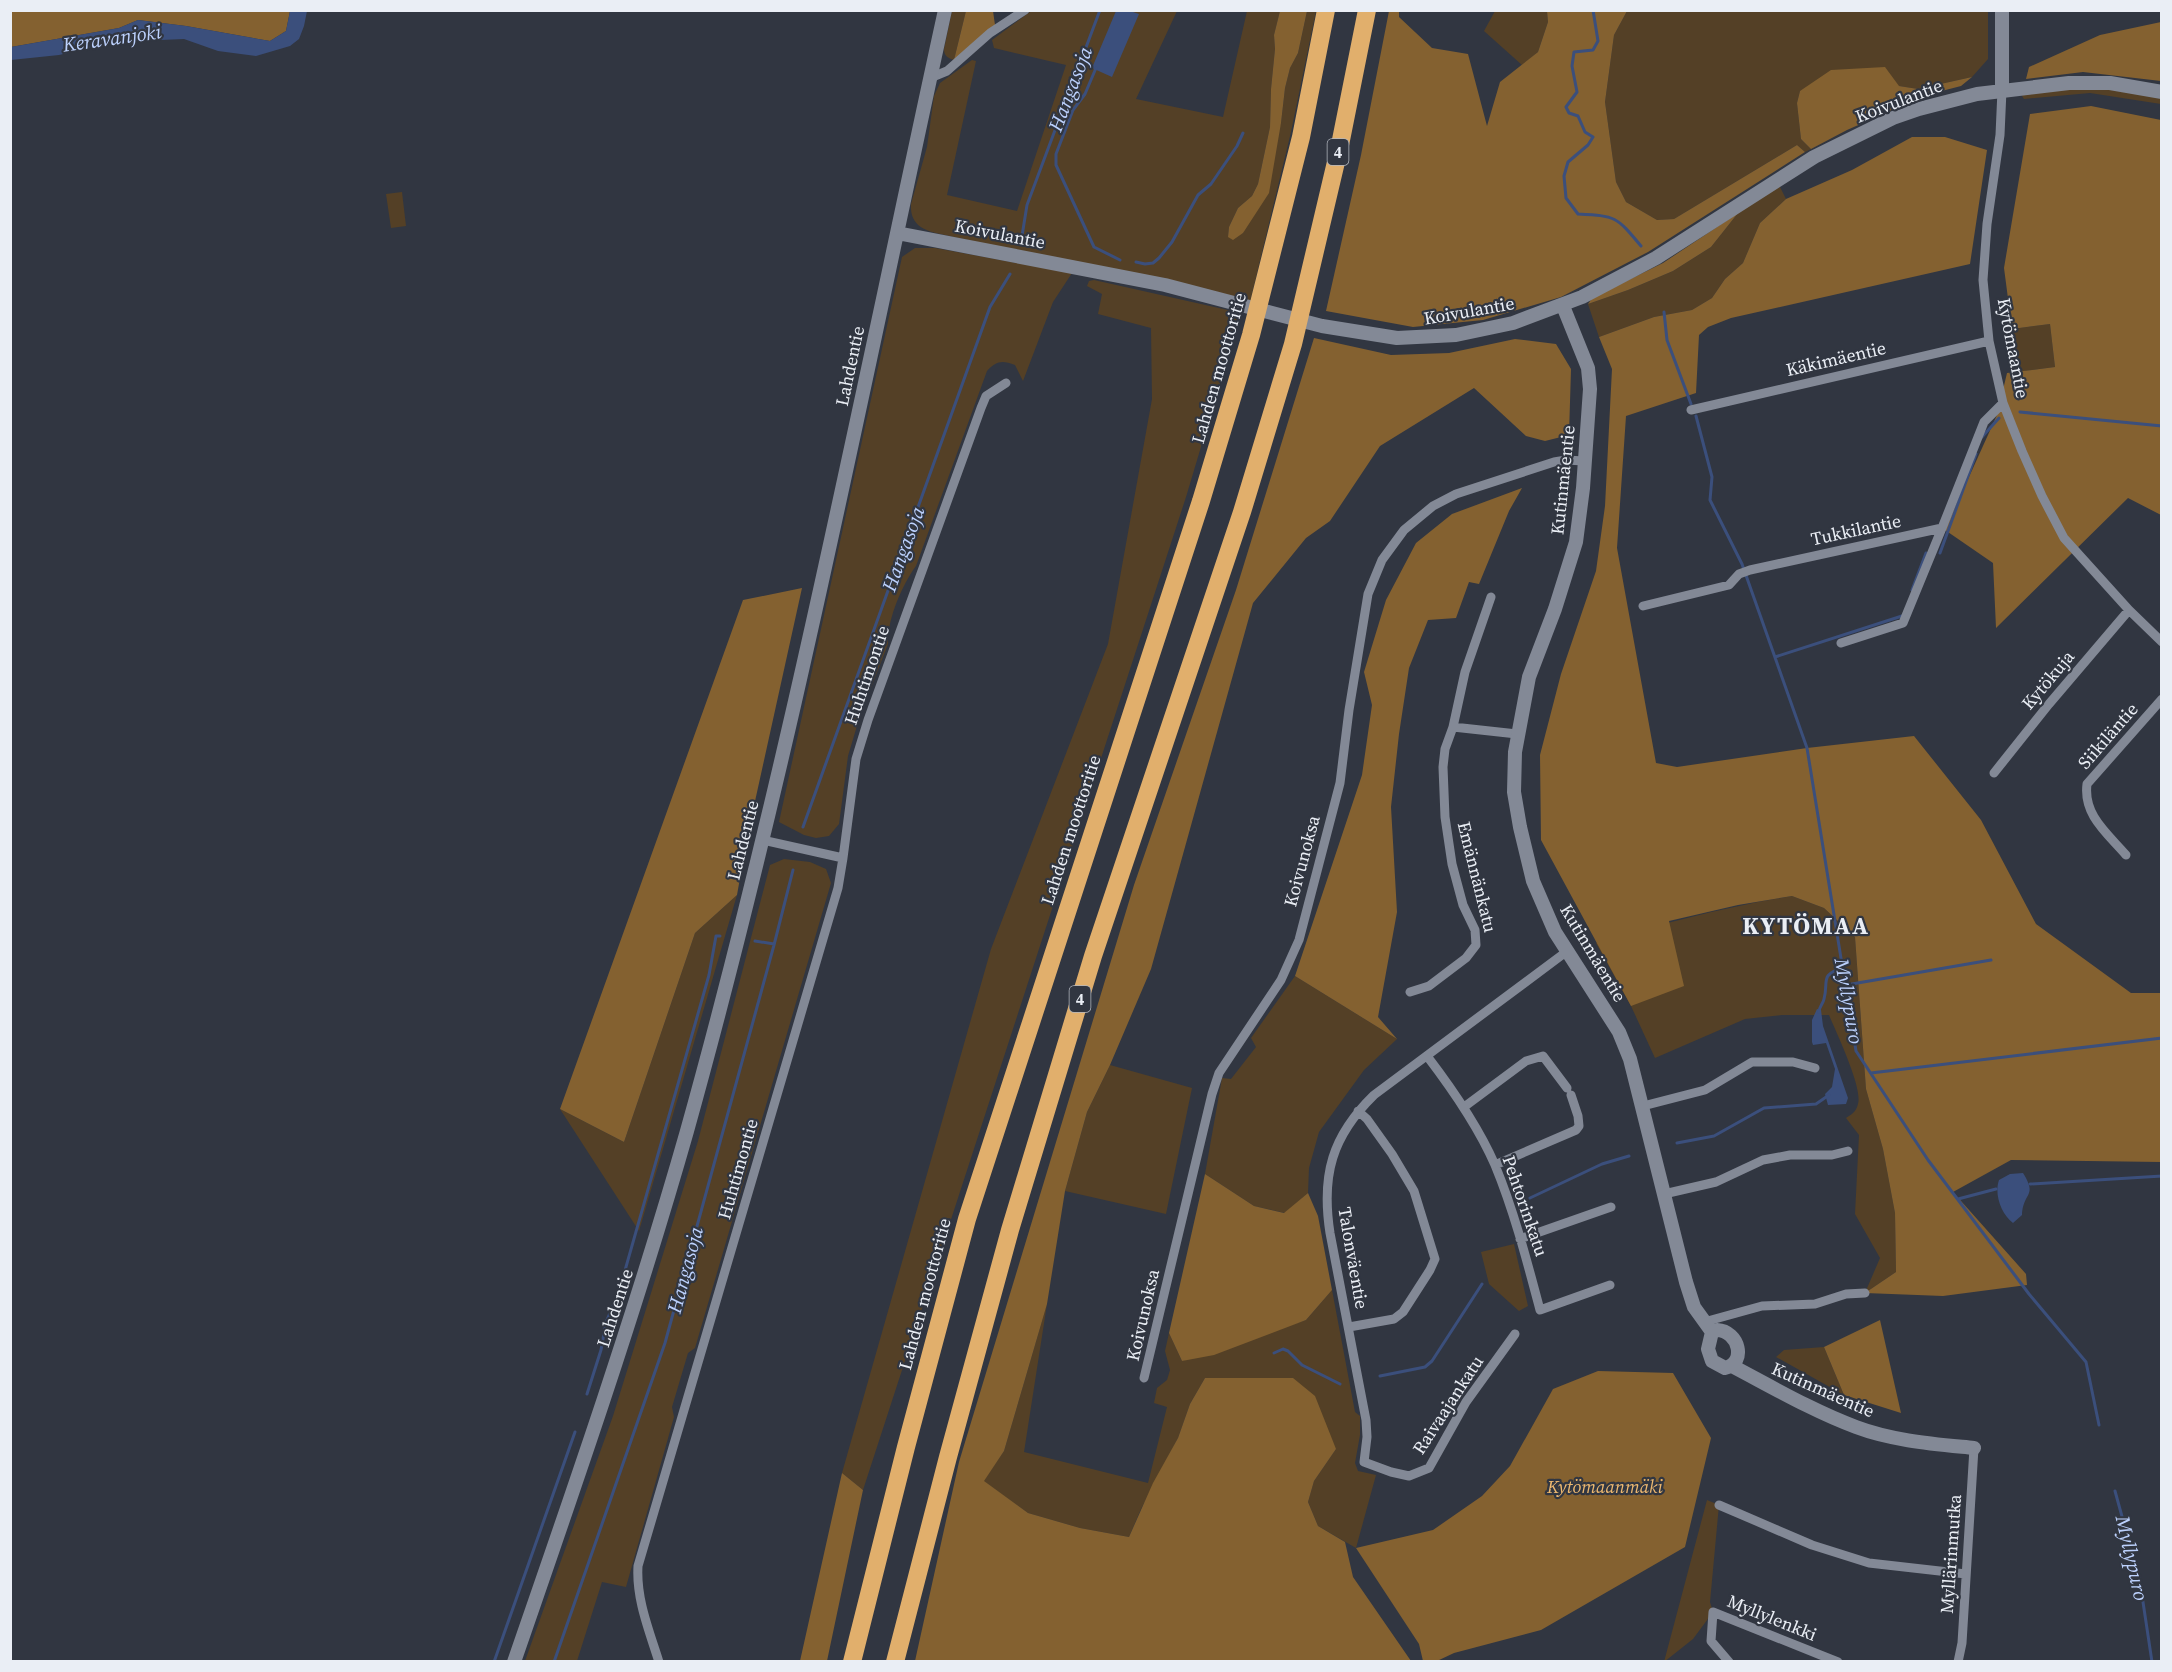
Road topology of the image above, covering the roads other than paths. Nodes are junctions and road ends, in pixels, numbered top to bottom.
1 (945, 10) edge
2 (1025, 10) edge
3 (1326, 10) edge
4 (1368, 10) edge
5 (2002, 10) edge
6 (930, 78) junction
7 (2002, 90) junction
8 (2162, 92) edge
9 (897, 233) junction
10 (1563, 306) junction
11 (1989, 340) junction
12 (1006, 383) dead end
13 (2003, 403) junction
14 (1690, 410) dead end
15 (1584, 461) junction
16 (1942, 528) junction
17 (1491, 597) dead end
18 (1644, 606) dead end
19 (2129, 610) junction
20 (2162, 642) edge
21 (1841, 643) dead end
22 (2162, 699) edge
23 (1453, 727) junction
24 (1517, 734) junction
25 (1994, 773) dead end
26 (762, 840) junction
27 (2126, 855) dead end
28 (843, 858) junction
29 (1566, 952) junction
30 (1410, 992) dead end
31 (1427, 1056) junction
32 (1815, 1068) dead end
33 (1643, 1106) junction
34 (1464, 1107) junction
35 (1358, 1111) junction
36 (1848, 1151) dead end
37 (1495, 1165) junction
38 (1664, 1194) junction
39 (1611, 1207) dead end
40 (1520, 1239) junction
41 (1610, 1285) dead end
42 (1865, 1293) dead end
43 (1349, 1327) junction
44 (1708, 1327) junction
45 (1515, 1334) dead end
46 (1732, 1366) junction
47 (1144, 1378) dead end
48 (1974, 1448) joint
49 (1364, 1462) joint
50 (1719, 1505) dead end
51 (1966, 1574) junction
52 (514, 1662) edge
53 (659, 1662) edge
54 (852, 1662) edge
55 (895, 1662) edge
56 (1729, 1662) edge
57 (1838, 1662) edge
58 (1958, 1662) edge

1 - 6 street, Lahdentie
2 - 6 street
3 - 54 highway, Lahden moottoritie / 4
4 - 55 highway, 4
5 - 7 street, Kytömaantie
6 - 9 street, Lahdentie
7 - 8 street, Koivulantie
7 - 10 street, Koivulantie
7 - 11 street, Kytömaantie
9 - 10 street, Koivulantie
9 - 26 street, Lahdentie
10 - 15 street, Kutinmäentie
11 - 13 street, Kytömaantie
11 - 14 street, Käkimäentie
12 - 28 street, Huhtimontie
13 - 16 street
13 - 19 street, Kytömaantie
15 - 24 street, Kutinmäentie
15 - 47 street, Koivunoksa
16 - 18 street, Tukkilantie
16 - 21 street
17 - 23 street, Emännänkatu
19 - 20 street, Kytömaantie
19 - 25 street, Kytökuja
22 - 27 street, Siikiläntie
23 - 24 street
23 - 30 street, Emännänkatu
24 - 29 street, Kutinmäentie
26 - 28 street
26 - 52 street, Lahdentie
28 - 53 street, Huhtimontie
29 - 31 street, Talonväentie
29 - 33 street, Kutinmäentie
31 - 34 street, Pehtorinkatu
31 - 35 street, Talonväentie
32 - 33 street
33 - 38 street, Kutinmäentie
34 - 37 street, Pehtorinkatu
34 - 37 street
35 - 43 street, Talonväentie
35 - 43 street
36 - 38 street
37 - 40 street, Pehtorinkatu
38 - 44 street, Kutinmäentie
39 - 40 street
40 - 41 street, Pehtorinkatu
42 - 44 street
43 - 49 street, Talonväentie
44 - 46 street, Kutinmäentie
44 - 46 street
45 - 49 street, Raivaajankatu
46 - 48 street, Kutinmäentie
48 - 51 street, Myllärinmutka
50 - 51 street
51 - 58 street, Myllärinmutka
56 - 57 street, Myllylenkki

